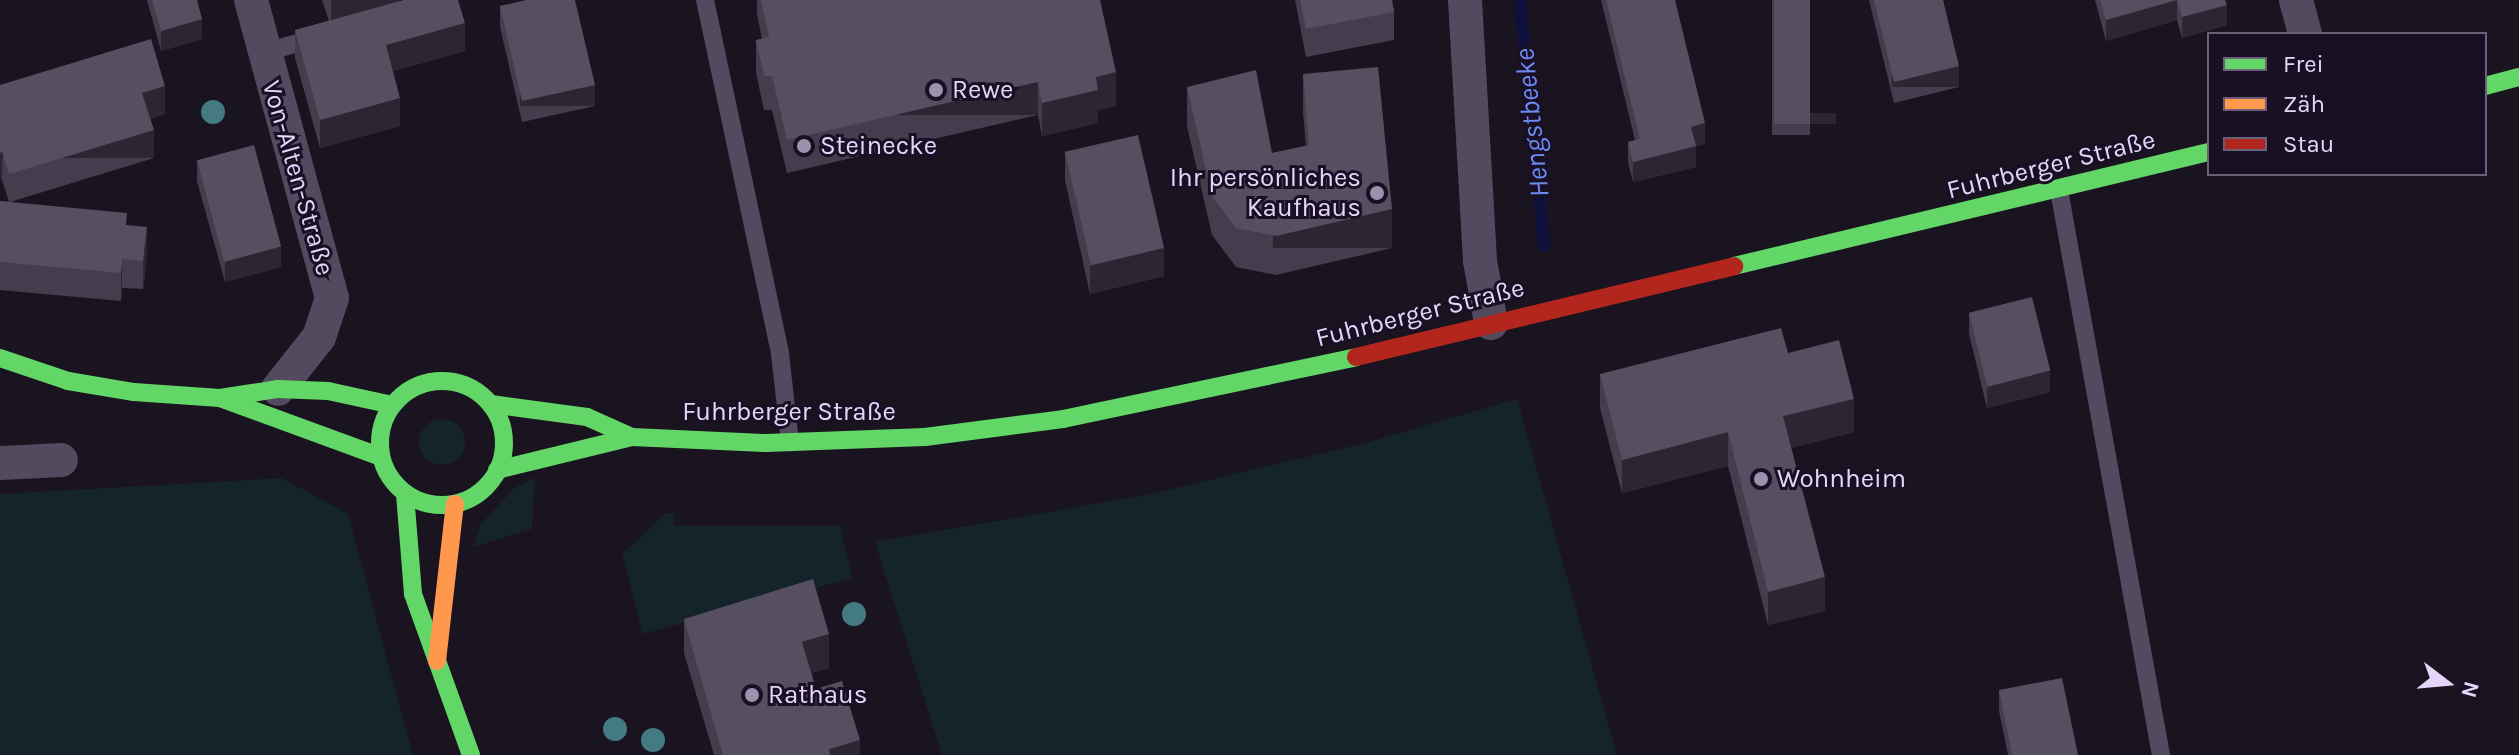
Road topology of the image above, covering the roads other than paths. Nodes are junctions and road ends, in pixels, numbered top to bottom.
1 (251, 0) edge
2 (705, 0) edge
3 (1465, 0) edge
4 (2296, 0) edge
5 (2304, 32) edge
6 (336, 33) edge
7 (262, 53) junction
8 (2519, 77) edge
9 (2487, 85) edge
10 (2207, 153) edge
11 (2059, 190) junction
12 (1491, 323) junction
13 (0, 358) edge
14 (278, 389) junction
15 (220, 398) junction
16 (491, 404) junction
17 (393, 405) junction
18 (632, 437) junction
19 (790, 442) junction
20 (381, 457) junction
21 (61, 460) dead end
22 (0, 463) edge
23 (497, 470) junction
24 (405, 494) junction
25 (455, 504) junction
26 (436, 663) junction
27 (471, 755) edge
28 (2161, 755) edge

1 - 7 street, Von-Alten-Straße
2 - 19 lane
3 - 12 street
4 - 5 street
6 - 7 lane
7 - 14 street, Von-Alten-Straße
8 - 9 main road
10 - 11 main road, Fuhrberger Straße
11 - 12 main road, Fuhrberger Straße
11 - 28 lane
12 - 19 main road, Fuhrberger Straße
13 - 15 main road
14 - 15 main road
14 - 17 main road
15 - 20 main road
16 - 17 main road
16 - 18 main road, Fuhrberger Straße
16 - 23 main road
17 - 20 main road
18 - 19 main road, Fuhrberger Straße
18 - 23 main road, Fuhrberger Straße
20 - 24 main road
21 - 22 street
23 - 25 main road
24 - 25 main road
24 - 26 main road
25 - 26 main road
26 - 27 main road

